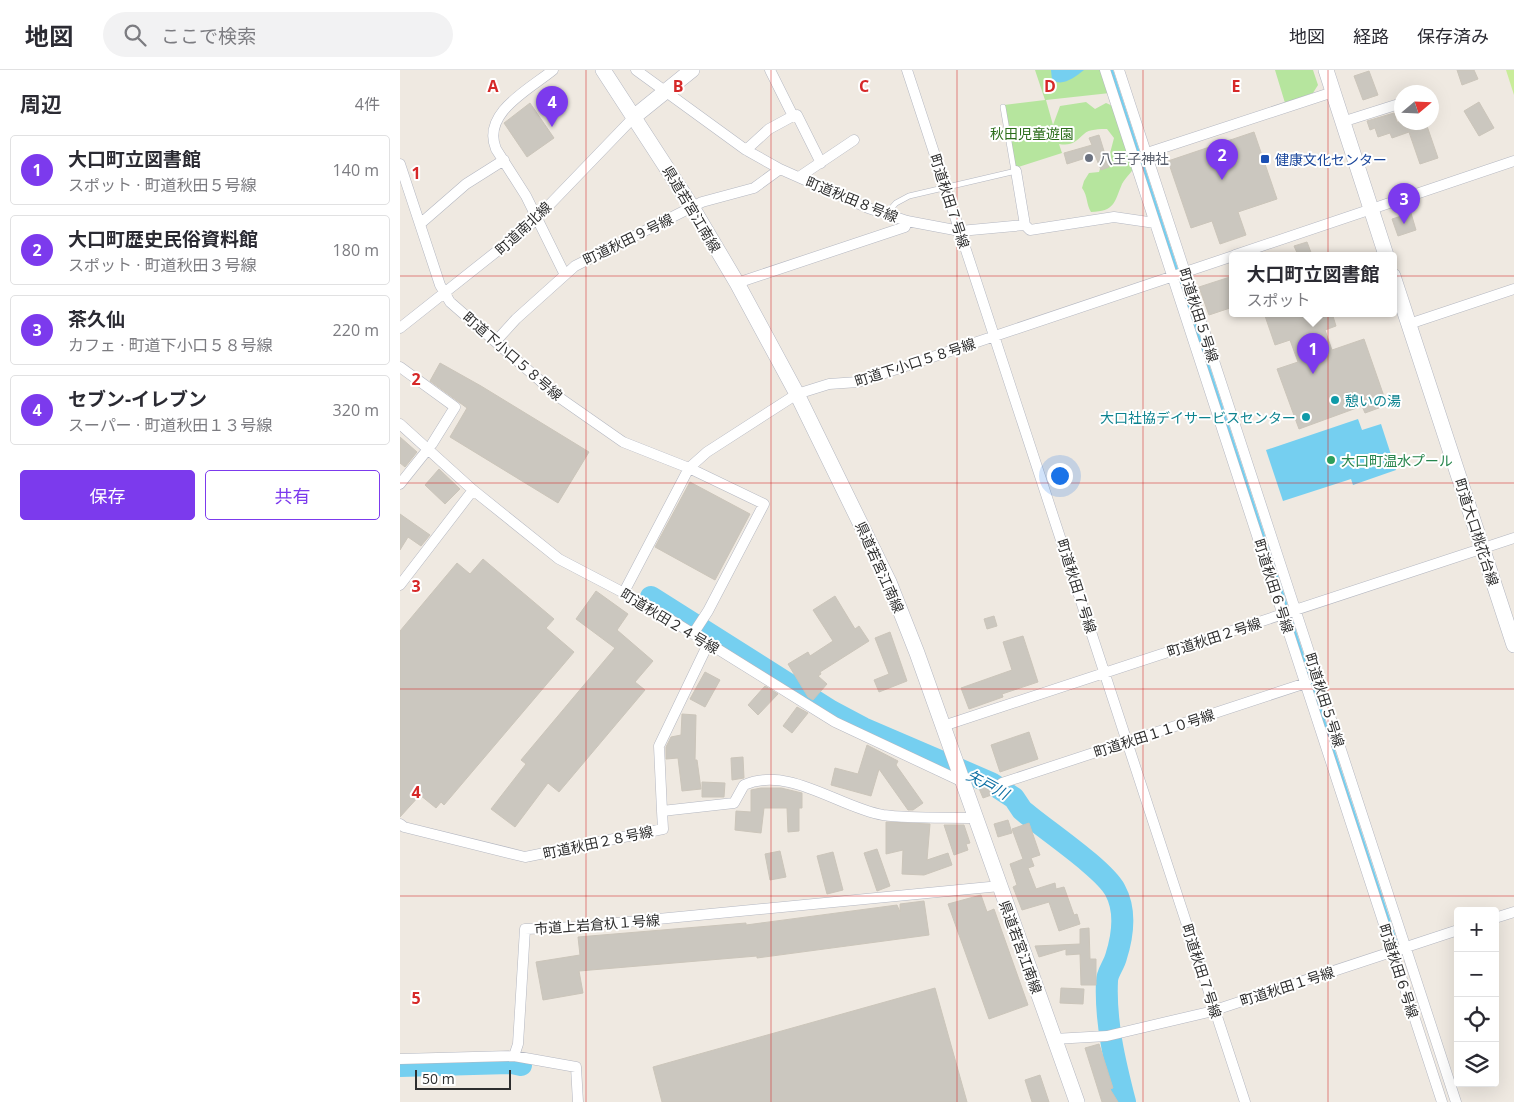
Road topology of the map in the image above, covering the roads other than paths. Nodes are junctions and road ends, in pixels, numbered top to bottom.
1 (553, 70) edge
2 (603, 70) edge
3 (636, 70) edge
4 (692, 70) edge
5 (770, 70) edge
6 (907, 70) edge
7 (1105, 70) edge
8 (1119, 70) edge
9 (1326, 70) edge
10 (664, 91) junction
11 (1333, 92) junction
12 (1003, 106) dead end
13 (1394, 106) edge
14 (635, 116) junction
15 (793, 116) junction
16 (1342, 122) junction
17 (854, 140) dead end
18 (746, 150) junction
19 (1147, 154) junction
20 (504, 160) junction
21 (1514, 161) edge
22 (821, 163) junction
23 (400, 164) edge
24 (780, 169) junction
25 (1015, 171) junction
26 (799, 177) junction
27 (946, 187) junction
28 (692, 207) junction
29 (1371, 209) junction
30 (886, 214) junction
31 (537, 218) junction
32 (907, 221) junction
33 (1156, 223) junction
34 (420, 224) junction
35 (1025, 225) junction
36 (960, 231) junction
37 (1246, 252) edge
38 (1385, 252) edge
39 (1229, 258) edge
40 (1186, 272) junction
41 (565, 275) junction
42 (1173, 276) junction
43 (737, 283) junction
44 (1397, 288) edge
45 (1514, 289) edge
46 (445, 294) junction
47 (1409, 324) junction
48 (400, 328) edge
49 (995, 336) junction
50 (496, 340) junction
51 (400, 367) edge
52 (797, 394) junction
53 (400, 424) edge
54 (428, 448) junction
55 (689, 468) junction
56 (400, 484) edge
57 (472, 490) junction
58 (1514, 538) edge
59 (1482, 548) junction
60 (400, 585) edge
61 (624, 592) junction
62 (1295, 610) junction
63 (1284, 614) junction
64 (693, 634) junction
65 (708, 644) junction
66 (1514, 645) edge
67 (1105, 672) junction
68 (1306, 683) junction
69 (943, 726) junction
70 (1127, 741) junction
71 (962, 781) junction
72 (1002, 783) dead end
73 (662, 812) junction
74 (975, 818) junction
75 (400, 824) edge
76 (1000, 886) junction
77 (1514, 912) edge
78 (1499, 917) edge
79 (1454, 931) edge
80 (1405, 947) junction
81 (1393, 951) junction
82 (1214, 1010) junction
83 (1054, 1039) junction
84 (520, 1057) junction
85 (400, 1059) edge
86 (578, 1102) edge
87 (1076, 1102) edge
88 (1244, 1102) edge
89 (1442, 1102) edge
90 (1456, 1102) edge

1 - 20 street
2 - 14 main road, 県道若宮江南線
3 - 10 street, 町道秋田８号線
4 - 10 main road
5 - 15 street
6 - 27 street, 町道秋田７号線
7 - 33 street, 町道秋田６号線
8 - 19 street, 町道秋田５号線
9 - 11 main road
10 - 14 main road
10 - 18 street, 町道秋田８号線
11 - 16 main road
11 - 19 street
12 - 25 lane
13 - 16 street
14 - 28 main road, 県道若宮江南線
14 - 31 street, 町道南北線
15 - 18 street
15 - 22 street
16 - 29 main road
17 - 22 street
18 - 24 street, 町道秋田８号線
19 - 40 street, 町道秋田５号線
20 - 31 street
20 - 34 street
21 - 29 street, 町道下小口５８号線
22 - 26 street
23 - 34 street, 町道下小口５８号線
24 - 26 street, 町道秋田８号線
24 - 28 street, 町道秋田９号線
25 - 27 lane
25 - 35 street
26 - 30 street, 町道秋田８号線
27 - 30 lane
27 - 36 street, 町道秋田７号線
28 - 41 street, 町道秋田９号線
28 - 43 main road, 県道若宮江南線
29 - 37 street, 町道下小口５８号線
29 - 38 main road
30 - 32 street, 町道秋田８号線
31 - 41 street
31 - 46 street, 町道南北線
32 - 36 street, 町道秋田８号線
32 - 43 street
33 - 35 street, 町道秋田８号線
33 - 42 street, 町道秋田６号線
34 - 46 street, 町道下小口５８号線
35 - 36 street, 町道秋田８号線
36 - 49 street, 町道秋田７号線
39 - 40 street, 町道下小口５８号線
40 - 42 street, 町道下小口５８号線
40 - 62 street, 町道秋田５号線
41 - 50 street, 町道秋田９号線
42 - 49 street, 町道下小口５８号線
42 - 63 street, 町道秋田６号線
43 - 52 main road, 県道若宮江南線
44 - 47 main road, 町道大口桃花台線
45 - 47 street
46 - 48 street, 町道南北線
46 - 50 street, 町道下小口５８号線
47 - 59 main road, 町道大口桃花台線
49 - 52 street, 町道下小口５８号線
49 - 67 street, 町道秋田７号線
50 - 55 street, 町道下小口５８号線
51 - 54 street
52 - 55 street, 町道下小口５８号線
52 - 69 main road, 県道若宮江南線
53 - 54 street, 町道秋田２４号線
54 - 56 street
54 - 57 street, 町道秋田２４号線
55 - 61 street
55 - 64 street
57 - 60 street
57 - 61 street, 町道秋田２４号線
58 - 59 street, 町道秋田２号線
59 - 62 street, 町道秋田２号線
59 - 66 main road, 町道大口桃花台線
61 - 64 street, 町道秋田２４号線
62 - 63 street, 町道秋田２号線
62 - 80 street, 町道秋田５号線
63 - 67 street, 町道秋田２号線
63 - 68 street, 町道秋田６号線
64 - 65 street, 町道秋田２４号線
65 - 71 street, 町道秋田２４号線
65 - 73 street
67 - 69 street, 町道秋田２号線
67 - 70 street, 町道秋田７号線
68 - 70 street, 町道秋田１１０号線
68 - 81 street, 町道秋田６号線
69 - 71 main road, 県道若宮江南線
70 - 72 street, 町道秋田１１０号線
70 - 82 street, 町道秋田７号線
71 - 74 main road, 県道若宮江南線
73 - 74 street, 町道秋田２８号線
73 - 75 street, 町道秋田２８号線
74 - 76 main road, 県道若宮江南線
76 - 83 main road, 県道若宮江南線
76 - 84 street, 市道上岩倉杁１号線
77 - 78 street
79 - 80 street, 町道秋田１号線
80 - 81 street, 町道秋田１号線
80 - 90 street, 町道秋田５号線
81 - 82 street, 町道秋田１号線
81 - 89 street, 町道秋田６号線
82 - 83 street, 町道秋田１号線
82 - 88 street, 町道秋田７号線
83 - 87 main road, 県道若宮江南線
84 - 85 street
84 - 86 street

